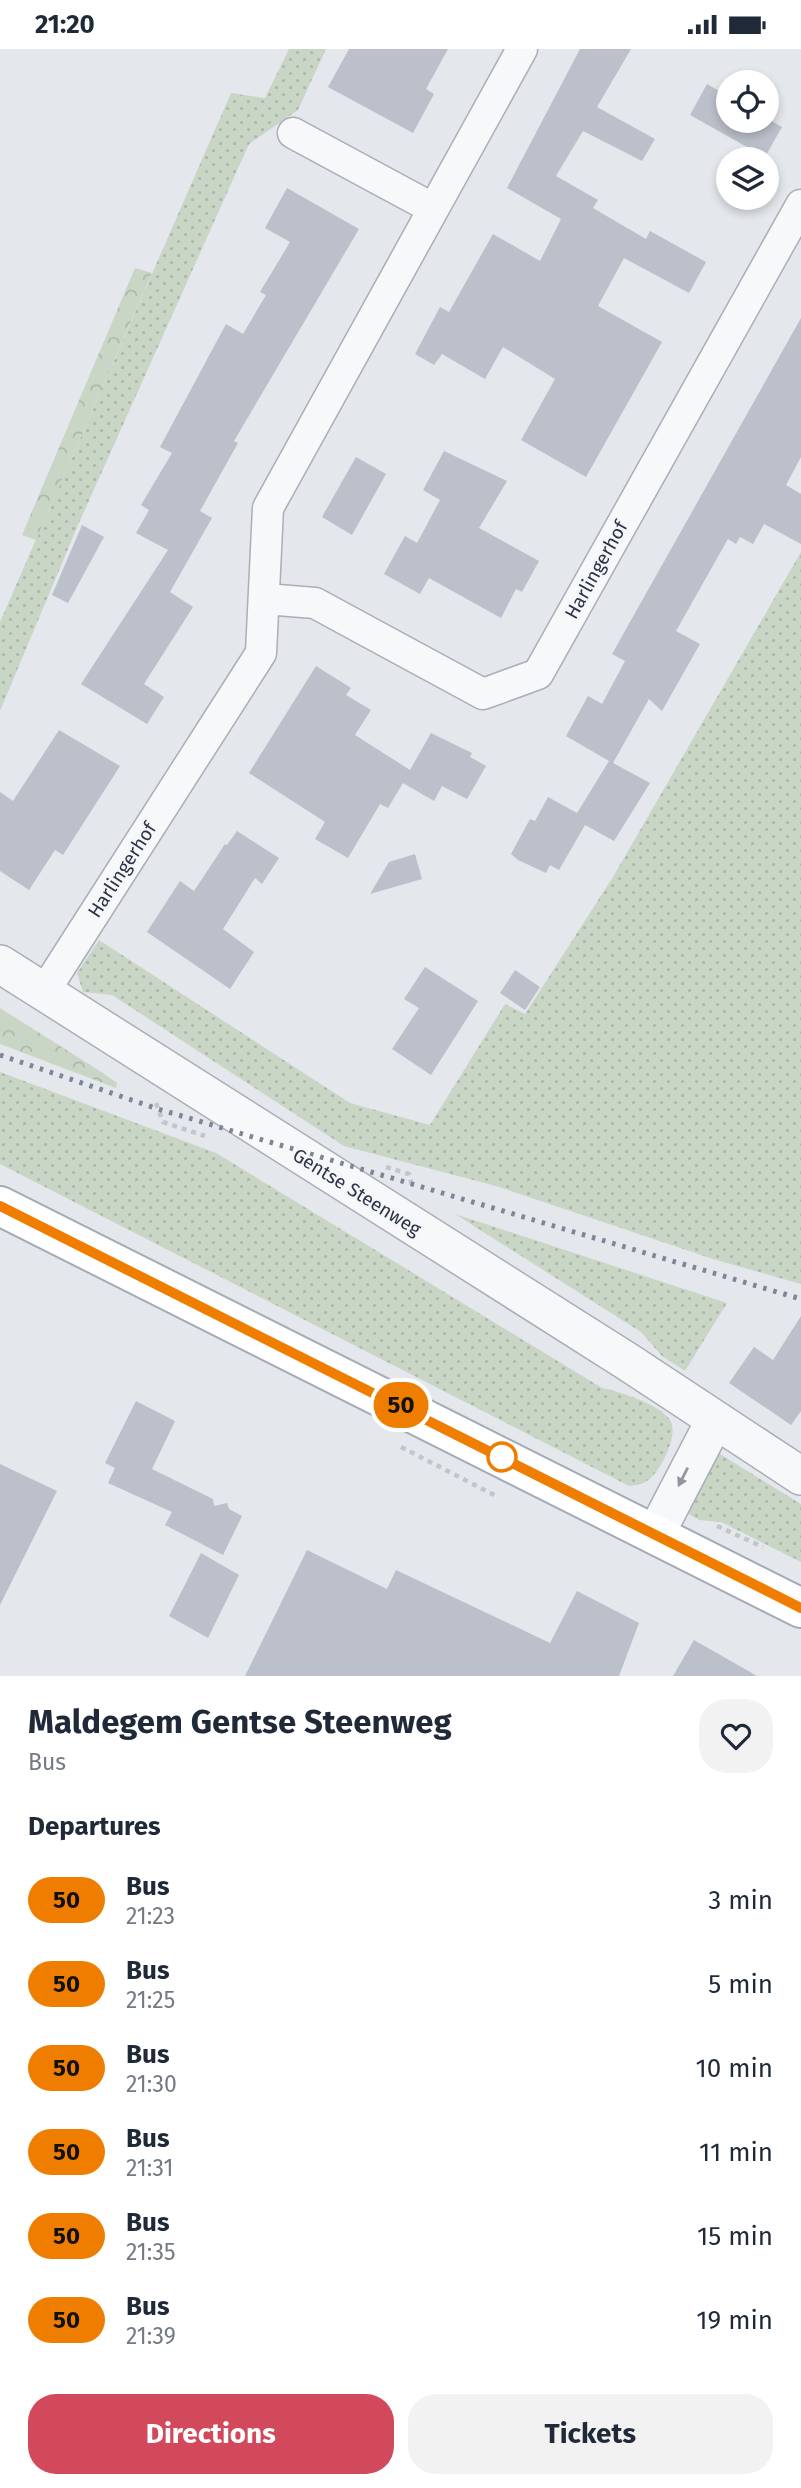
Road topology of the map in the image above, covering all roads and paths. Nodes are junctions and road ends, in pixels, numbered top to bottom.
1 (522, 49) edge
2 (293, 133) dead end
3 (801, 205) edge
4 (432, 208) junction
5 (265, 599) junction
6 (0, 964) edge
7 (44, 992) junction
8 (0, 1206) edge
9 (715, 1420) junction
10 (801, 1476) edge
11 (655, 1535) junction
12 (801, 1608) edge

1 - 4 street, Harlingerhof
2 - 4 street
3 - 5 street, Harlingerhof
4 - 5 street, Harlingerhof
5 - 7 street, Harlingerhof
6 - 7 street, Gentse Steenweg
7 - 9 street, Gentse Steenweg
8 - 11 main road
9 - 10 street, Gentse Steenweg
9 -> 11 street
11 - 12 main road

